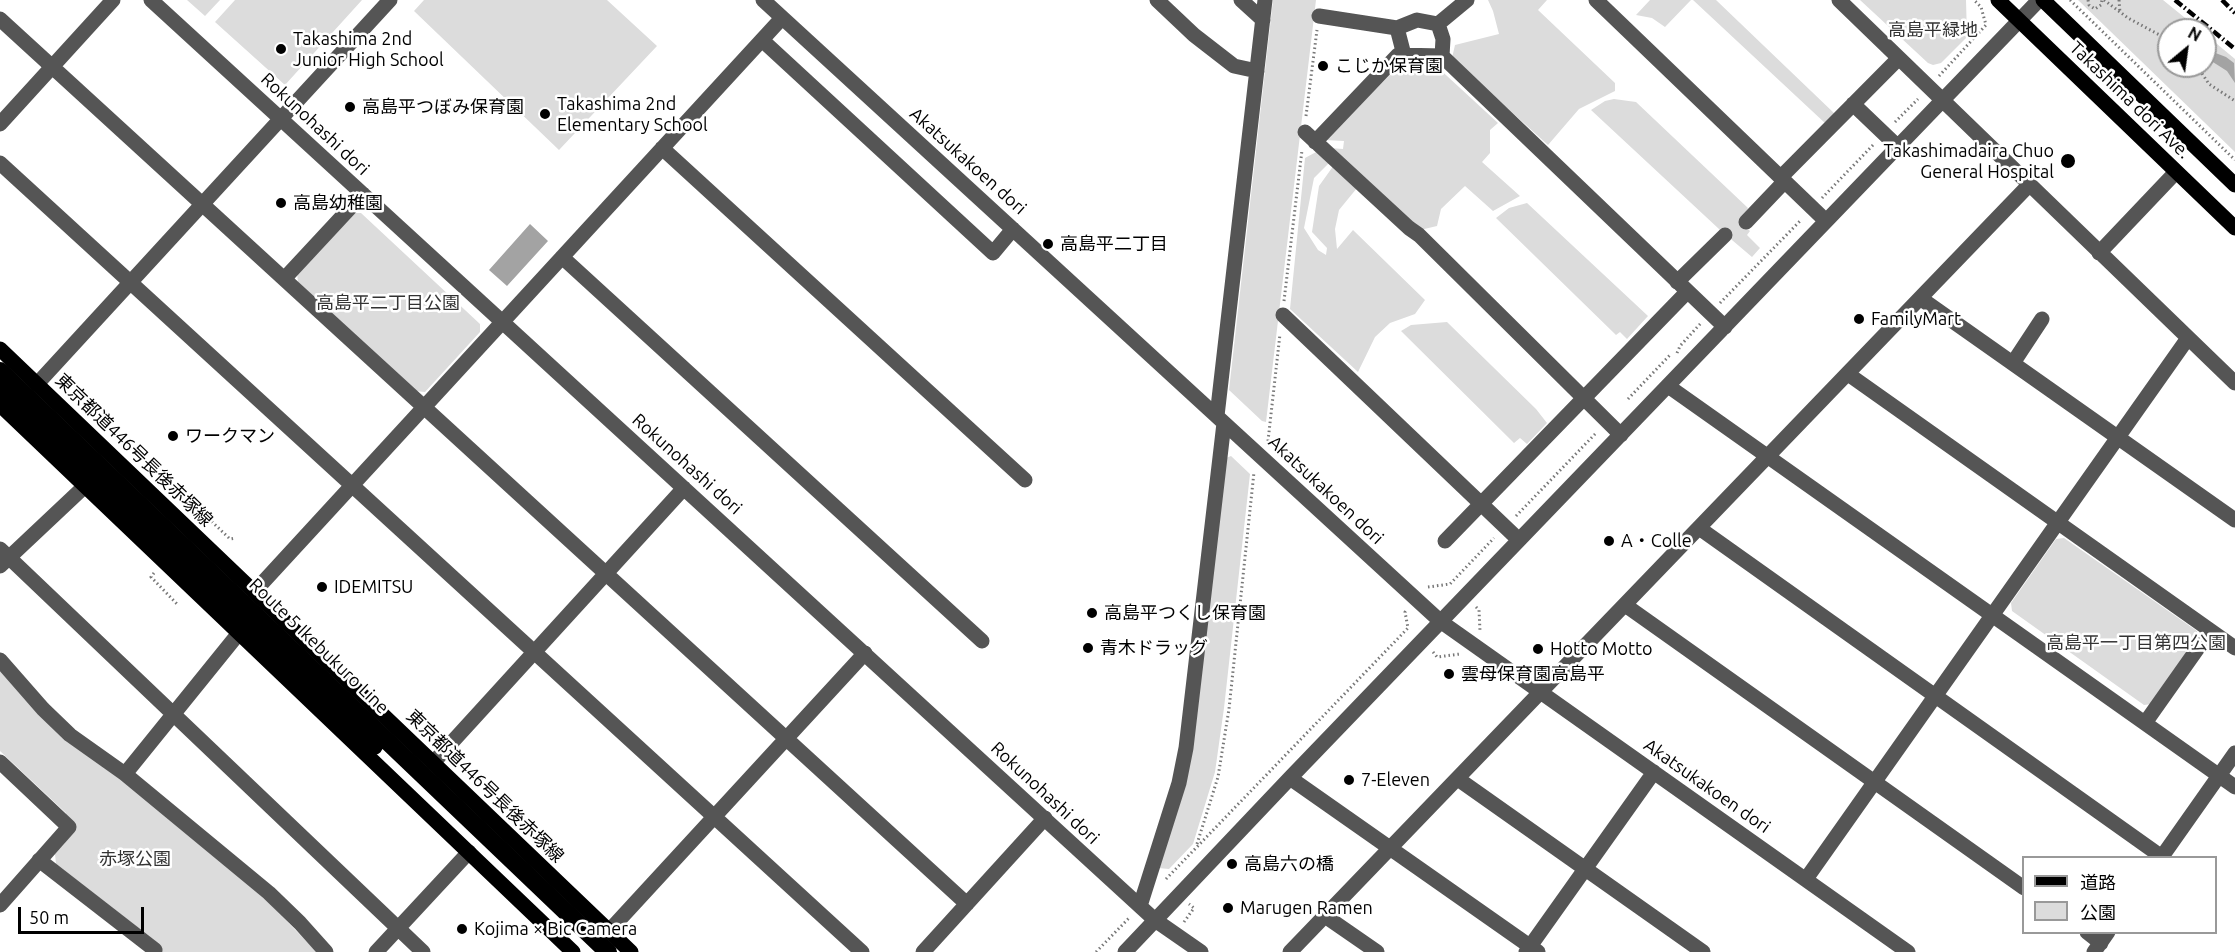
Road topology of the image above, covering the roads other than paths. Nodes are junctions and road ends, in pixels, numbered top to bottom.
1 (113, 0) edge
2 (151, 0) edge
3 (390, 0) edge
4 (763, 0) edge
5 (1156, 0) edge
6 (1240, 0) edge
7 (1265, 0) edge
8 (1467, 0) edge
9 (1596, 0) edge
10 (1839, 0) edge
11 (1998, 0) edge
12 (2038, 0) edge
13 (2043, 0) edge
14 (1319, 16) road end
15 (782, 18) junction
16 (0, 19) edge
17 (1263, 20) junction
18 (2019, 21) junction
19 (1438, 24) junction
20 (1397, 28) junction
21 (762, 40) junction
22 (1404, 55) junction
23 (1442, 56) junction
24 (1899, 58) junction
25 (52, 67) junction
26 (1257, 71) junction
27 (1943, 100) junction
28 (1853, 105) junction
29 (281, 119) junction
30 (0, 124) edge
31 (1898, 147) junction
32 (662, 148) junction
33 (0, 163) edge
34 (2176, 171) junction
35 (1783, 179) junction
36 (2029, 185) junction
37 (2235, 185) edge
38 (363, 194) junction
39 (202, 204) junction
40 (1826, 221) junction
41 (1746, 222) dead end
42 (2235, 228) edge
43 (1013, 229) junction
44 (1725, 236) dead end
45 (2099, 253) junction
46 (562, 257) junction
47 (284, 279) junction
48 (131, 282) junction
49 (1682, 287) junction
50 (1920, 298) junction
51 (1283, 315) road end
52 (2042, 320) dead end
53 (502, 321) junction
54 (1725, 327) junction
55 (2188, 338) junction
56 (0, 349) edge
57 (2013, 363) junction
58 (0, 371) edge
59 (1848, 374) junction
60 (2235, 383) edge
61 (37, 384) junction
62 (1668, 386) junction
63 (0, 388) edge
64 (1584, 398) junction
65 (0, 405) edge
66 (424, 407) junction
67 (1221, 420) junction
68 (1621, 435) junction
69 (2119, 437) junction
70 (1767, 457) junction
71 (1025, 480) dead end
72 (353, 485) junction
73 (85, 486) junction
74 (684, 488) junction
75 (1481, 504) junction
76 (2235, 520) edge
77 (2057, 523) junction
78 (1699, 528) junction
79 (1519, 540) junction
80 (1445, 541) dead end
81 (3, 558) edge
82 (606, 574) junction
83 (254, 592) junction
84 (1624, 605) junction
85 (1993, 616) junction
86 (1440, 621) junction
87 (2210, 631) junction
88 (239, 633) junction
89 (982, 641) dead end
90 (2235, 648) edge
91 (534, 652) junction
92 (865, 653) junction
93 (0, 660) edge
94 (1541, 692) junction
95 (1936, 697) junction
96 (174, 715) junction
97 (2145, 723) junction
98 (787, 739) junction
99 (2235, 753) edge
100 (0, 762) edge
101 (433, 763) junction
102 (1654, 772) junction
103 (125, 774) junction
104 (2219, 776) junction
105 (1290, 778) junction
106 (1458, 779) junction
107 (1875, 783) junction
108 (2235, 787) edge
109 (715, 817) junction
110 (1045, 818) junction
111 (1391, 848) junction
112 (469, 852) junction
113 (2160, 856) edge
114 (2162, 856) edge
115 (39, 860) junction
116 (1586, 869) junction
117 (1806, 879) junction
118 (2022, 887) edge
119 (0, 904) edge
120 (967, 904) junction
121 (1136, 910) junction
122 (1325, 916) junction
123 (1155, 920) junction
124 (398, 928) junction
125 (609, 931) junction
126 (1886, 946) edge
127 (1532, 950) edge
128 (1129, 951) edge
129 (154, 952) edge
130 (326, 952) edge
131 (376, 952) edge
132 (423, 952) edge
133 (573, 952) edge
134 (590, 952) edge
135 (608, 952) edge
136 (631, 952) edge
137 (862, 952) edge
138 (923, 952) edge
139 (1201, 952) edge
140 (1290, 952) edge
141 (1377, 952) edge
142 (1703, 952) edge
143 (1908, 952) edge

1 - 25 street
2 - 29 street, Rokunohashi dori
3 - 29 street
4 - 15 street, Akatsukakoen dori
5 - 26 street
6 - 17 street
7 - 17 street
8 - 19 street
9 - 35 street
10 - 24 street
11 - 18 main road, Takashima dori Ave.
12 - 18 street
13 - 37 main road, Takashima dori Ave.
14 - 20 street
15 - 21 street
15 - 43 street, Akatsukakoen dori
16 - 25 street
17 - 26 street
18 - 27 street
18 - 34 main road, Takashima dori Ave.
19 - 20 street
19 - 23 street
20 - 22 street
21 - 32 street
21 - 43 street
22 - 23 street
22 - 64 street
23 - 49 street
24 - 27 street
24 - 28 street
25 - 30 street
25 - 39 street
26 - 67 street
27 - 31 street
27 - 36 street
28 - 31 street
28 - 35 street
29 - 38 street, Rokunohashi dori
29 - 39 street
31 - 40 street
32 - 46 street
32 - 71 street
33 - 48 street
34 - 42 main road, Takashima dori Ave.
34 - 45 street
35 - 40 street
35 - 41 street
36 - 45 street
36 - 50 street
38 - 47 street
38 - 53 street, Rokunohashi dori
39 - 47 street
39 - 48 street
40 - 54 street
43 - 67 street, Akatsukakoen dori
44 - 49 street
45 - 55 street
46 - 53 street
46 - 89 street
47 - 66 street
48 - 61 street
48 - 72 street
49 - 54 street
49 - 64 street
50 - 57 street
50 - 59 street
51 - 75 street
52 - 57 street
53 - 66 street
53 - 74 street, Rokunohashi dori
54 - 62 street
55 - 60 street
55 - 69 street
56 - 61 main road, 東京都道446号長後赤塚線
57 - 69 street
58 - 135 highway, Route 5 Ikebukuro Line
59 - 70 street
59 - 77 street
61 - 83 main road, 東京都道446号長後赤塚線
62 - 68 street
62 - 70 street
63 - 134 highway, Route 5 Ikebukuro Line
64 - 68 street
64 - 75 street
65 - 73 main road
66 - 72 street
66 - 82 street
67 - 86 street, Akatsukakoen dori
67 - 121 street
68 - 79 street
69 - 76 street
69 - 77 street
70 - 78 street
70 - 85 street
72 - 83 street
72 - 91 street
73 - 81 street
73 - 88 main road
74 - 82 street
74 - 92 street, Rokunohashi dori
75 - 79 street
75 - 80 street
77 - 85 street
77 - 87 street
78 - 84 street
78 - 95 street
79 - 86 street
81 - 96 street
82 - 91 street
82 - 98 street
83 - 101 main road, 東京都道446号長後赤塚線
84 - 94 street
84 - 107 street
85 - 95 street
85 - 97 street
86 - 94 street, Akatsukakoen dori
86 - 105 street
87 - 90 street
87 - 97 street
88 - 96 street
88 - 112 main road
91 - 101 street
91 - 109 street
92 - 98 street
92 - 110 street, Rokunohashi dori
93 - 103 street
94 - 102 street, Akatsukakoen dori
94 - 106 street
95 - 107 street
95 - 113 street
96 - 103 street
96 - 124 street
97 - 104 street
98 - 109 street
98 - 120 street
99 - 104 street
100 - 115 street
101 - 125 main road, 東京都道446号長後赤塚線
102 - 116 street
102 - 117 street, Akatsukakoen dori
103 - 130 street
104 - 108 street
104 - 114 street
105 - 111 street
105 - 123 street
106 - 111 street
106 - 116 street
107 - 117 street
107 - 118 street
109 - 125 street
109 - 137 street
110 - 120 street
110 - 121 street, Rokunohashi dori
111 - 122 street
111 - 127 street
112 - 124 street
112 - 133 main road
115 - 119 street
115 - 129 street
116 - 127 street
116 - 142 street
117 - 126 street, Akatsukakoen dori
120 - 138 street
121 - 123 street, Rokunohashi dori
122 - 140 street
122 - 141 street
123 - 128 street
123 - 139 street, Rokunohashi dori
124 - 131 street
124 - 132 street
125 - 136 main road, 東京都道446号長後赤塚線
126 - 143 street, Akatsukakoen dori

